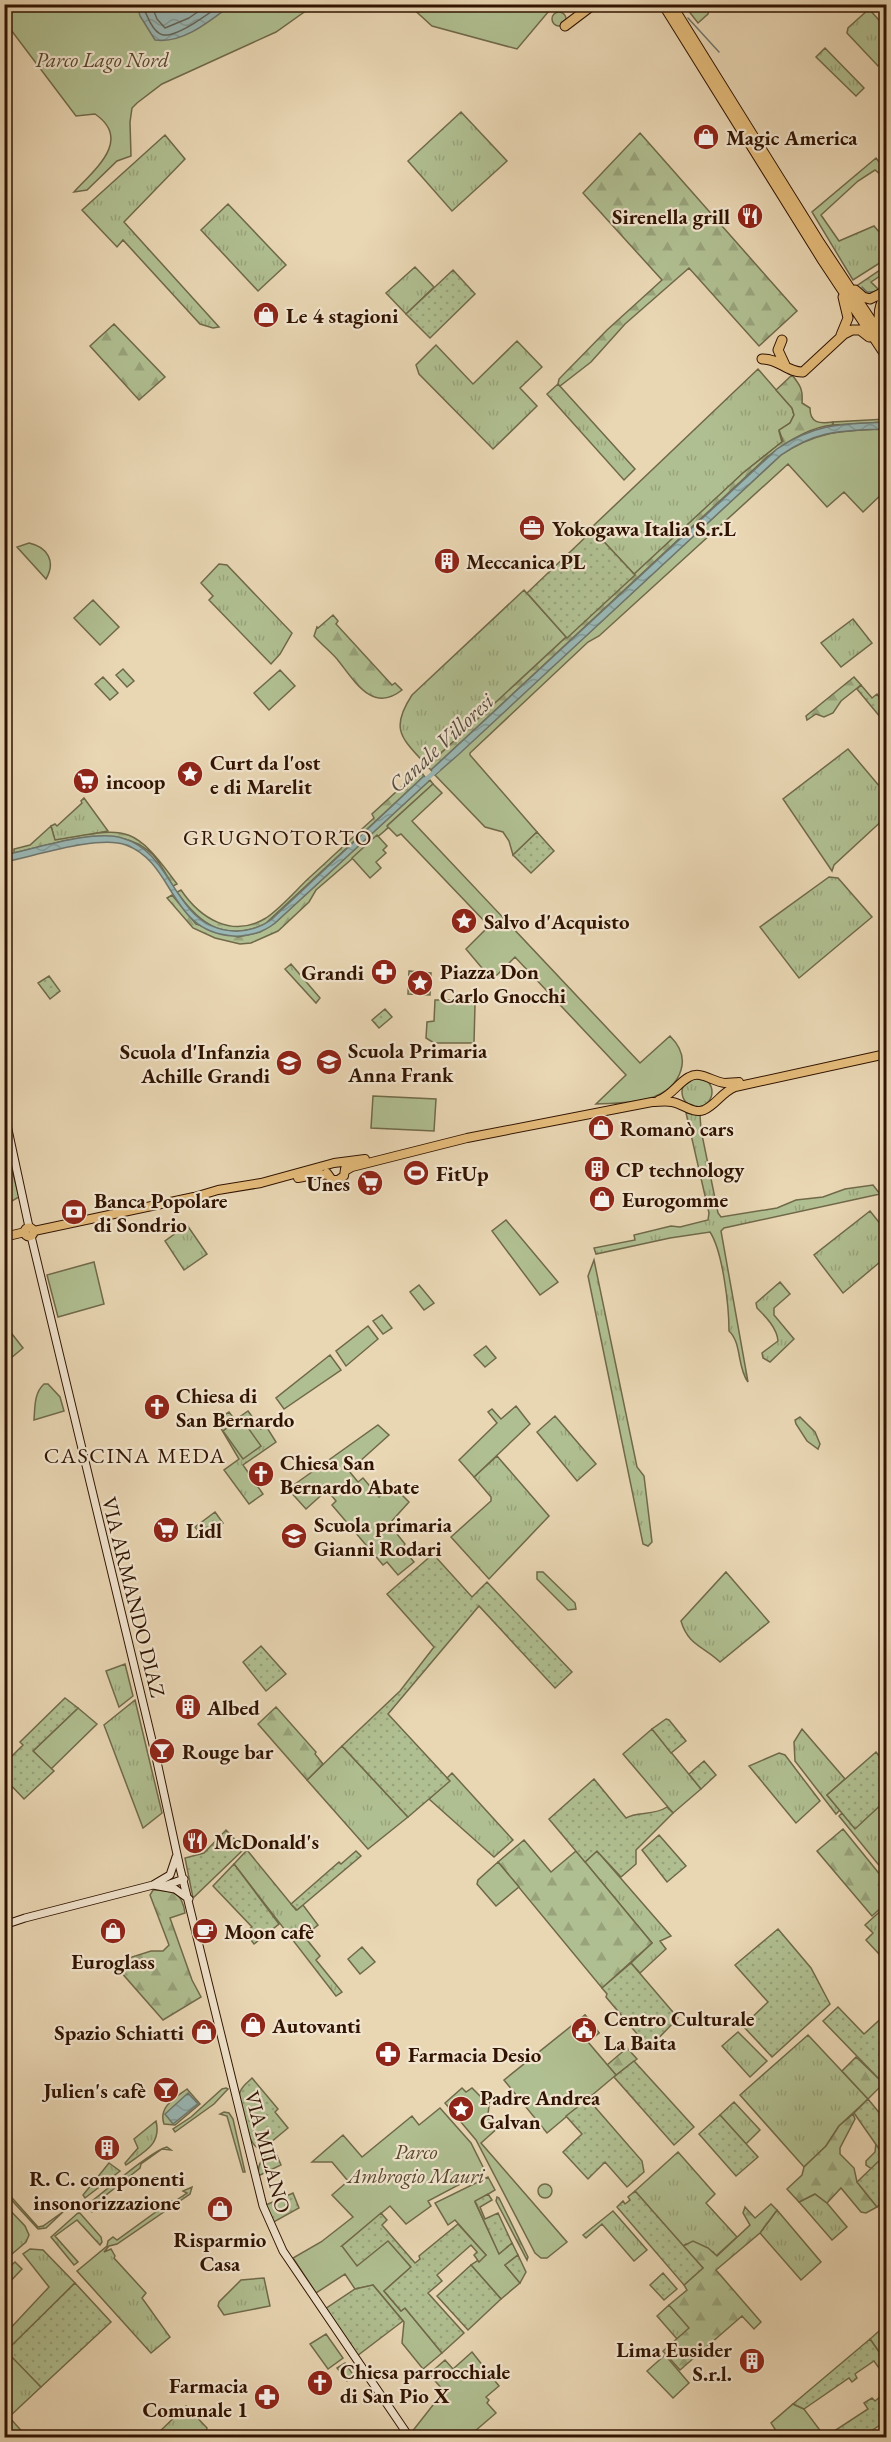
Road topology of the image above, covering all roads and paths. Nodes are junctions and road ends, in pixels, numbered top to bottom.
1 (594, 4) edge
2 (663, 4) edge
3 (671, 4) edge
4 (568, 14) dead end
5 (582, 14) junction
6 (565, 27) dead end
7 (823, 261) junction
8 (839, 272) junction
9 (886, 292) edge
10 (886, 338) edge
11 (839, 339) junction
12 (782, 340) dead end
13 (886, 343) edge
14 (776, 356) junction
15 (886, 357) edge
16 (762, 359) dead end
17 (886, 1054) edge
18 (709, 1078) junction
19 (752, 1082) junction
20 (682, 1083) junction
21 (652, 1102) junction
22 (714, 1102) junction
23 (687, 1107) junction
24 (4, 1111) edge
25 (412, 1152) junction
26 (339, 1163) junction
27 (330, 1166) junction
28 (345, 1171) junction
29 (328, 1175) junction
30 (261, 1183) junction
31 (30, 1232) junction
32 (4, 1236) edge
33 (173, 1826) junction
34 (176, 1851) junction
35 (167, 1877) junction
36 (183, 1877) junction
37 (153, 1885) junction
38 (164, 1886) junction
39 (189, 1899) junction
40 (4, 1925) edge
41 (410, 2438) edge

1 - 5 highway
2 - 7 highway
3 - 8 highway
4 - 5 highway
5 - 6 highway
7 - 11 highway
7 - 15 highway
8 - 9 highway
8 - 13 highway
9 - 10 highway
11 - 14 highway
11 - 15 highway
12 - 14 highway
14 - 16 highway
17 - 19 main road
18 - 19 main road
18 - 20 main road
18 - 22 main road
19 - 22 main road
20 - 21 main road
20 - 23 main road
21 - 23 main road
21 - 25 main road
22 - 23 main road
24 - 31 main road, VIA ARMANDO DIAZ
25 - 26 main road
25 - 28 main road
26 - 27 main road
26 - 28 main road
27 - 29 main road
27 - 30 main road
28 - 29 main road
29 - 30 main road
30 - 31 main road
31 - 32 main road
31 - 33 main road, VIA ARMANDO DIAZ
33 - 34 main road, VIA MILANO
33 - 36 main road, VIA MILANO
34 - 35 main road
34 - 36 main road, VIA MILANO
35 - 36 main road
35 - 37 main road
36 - 38 main road
36 - 39 main road, VIA MILANO
37 - 38 main road
37 - 40 main road
38 - 39 main road
39 - 41 main road, VIA MILANO

